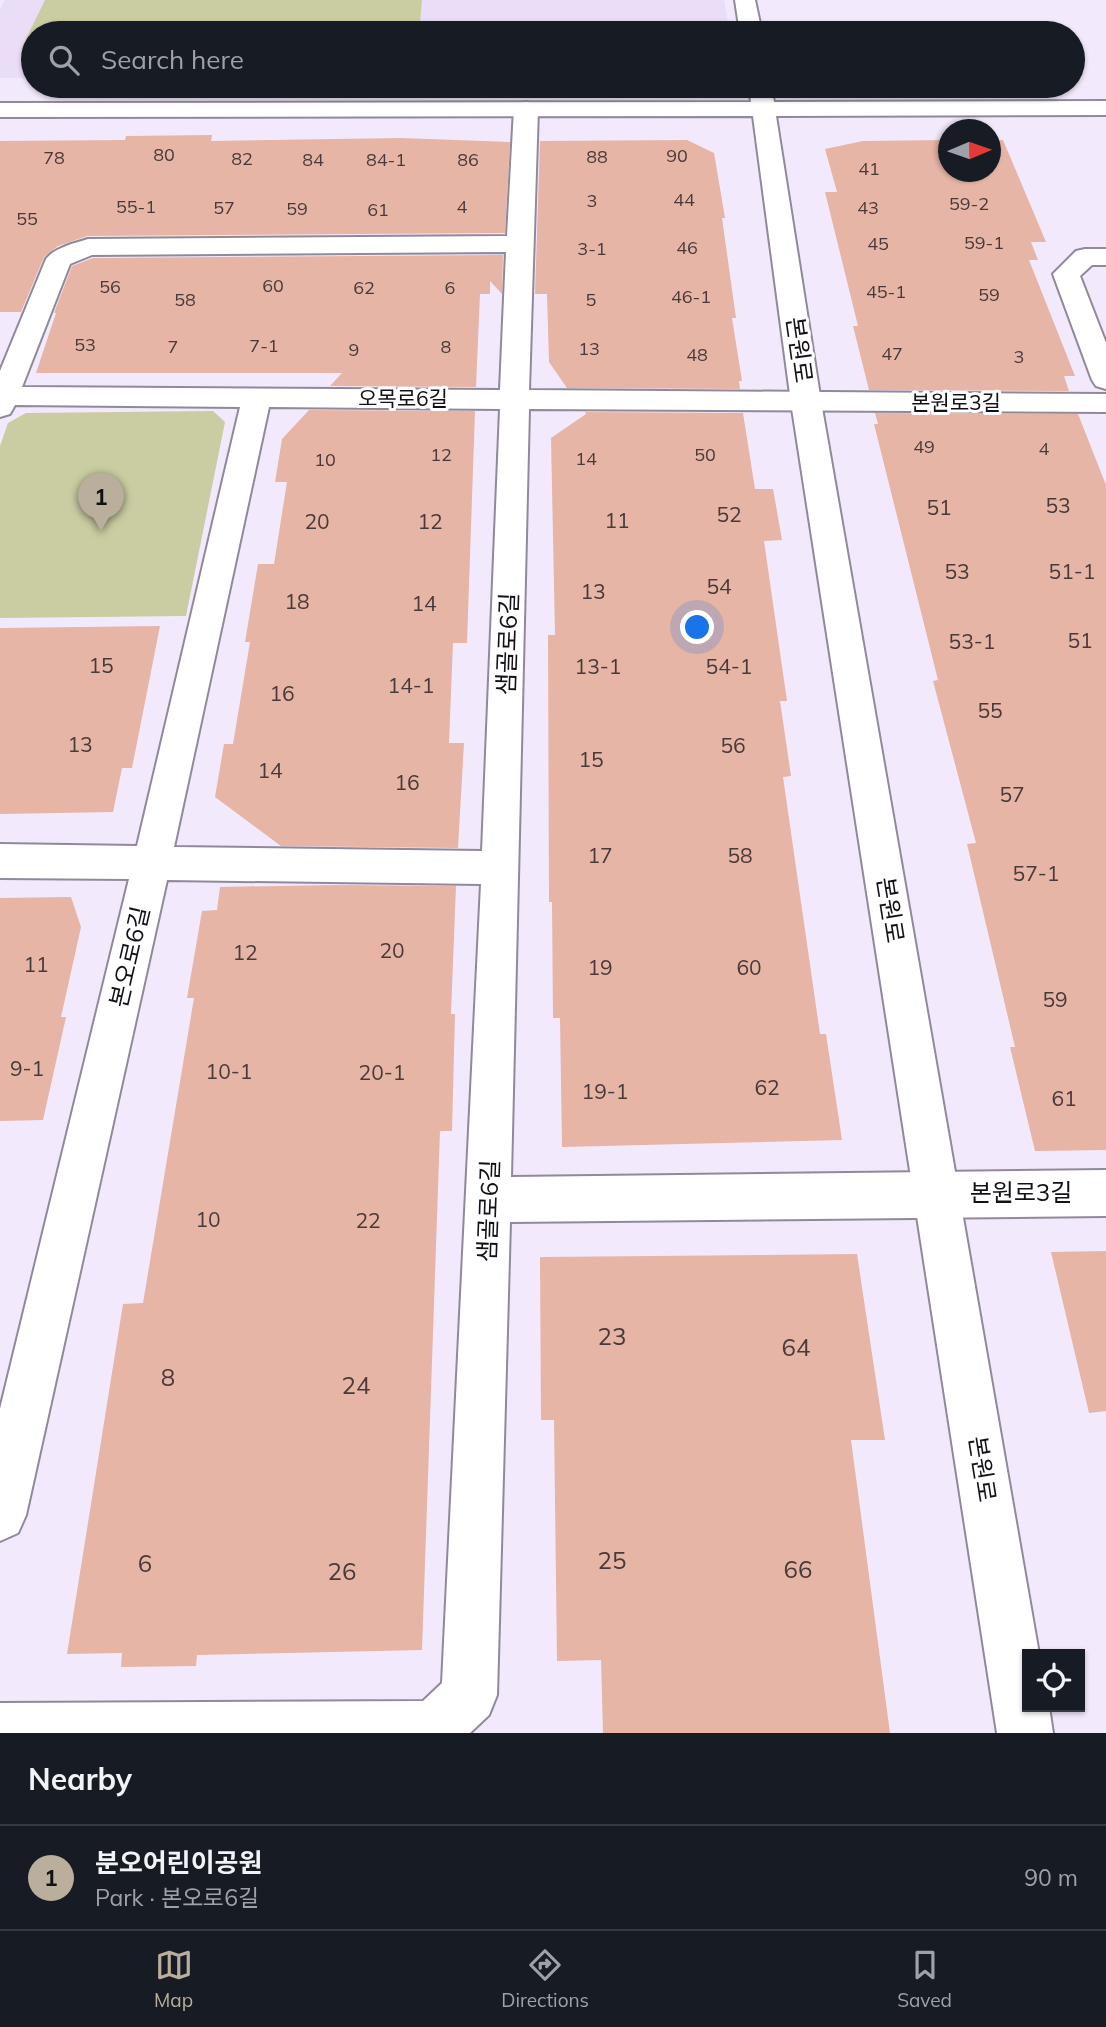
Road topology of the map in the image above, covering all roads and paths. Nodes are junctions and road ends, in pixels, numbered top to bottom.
1 (745, 0) edge
2 (749, 21) edge
3 (763, 98) edge
4 (1106, 108) edge
5 (526, 109) junction
6 (0, 110) edge
7 (519, 244) junction
8 (1106, 257) edge
9 (1106, 380) edge
10 (257, 398) junction
11 (2, 400) edge
12 (515, 400) junction
13 (806, 402) junction
14 (1106, 403) edge
15 (0, 861) edge
16 (152, 862) junction
17 (501, 868) junction
18 (1106, 1193) edge
19 (936, 1194) junction
20 (490, 1200) junction
21 (0, 1515) edge
22 (0, 1731) edge
23 (1025, 1733) edge

1 - 2 street
3 - 4 street
3 - 5 street
3 - 13 street, 본원로
5 - 6 street
5 - 7 street, 샘골로6길
7 - 11 street
7 - 12 street, 샘골로6길
8 - 9 street
10 - 11 street, 오목로6길
10 - 12 street, 오목로6길
10 - 16 street, 본오로6길
12 - 13 street, 오목로6길
12 - 17 street, 샘골로6길
13 - 14 street, 본원로3길
13 - 19 street, 본원로
15 - 16 street
16 - 17 street
16 - 21 street, 본오로6길
17 - 20 street, 샘골로6길
18 - 19 street, 본원로3길
19 - 20 street, 본원로3길
19 - 23 street, 본원로
20 - 22 street, 샘골로6길

